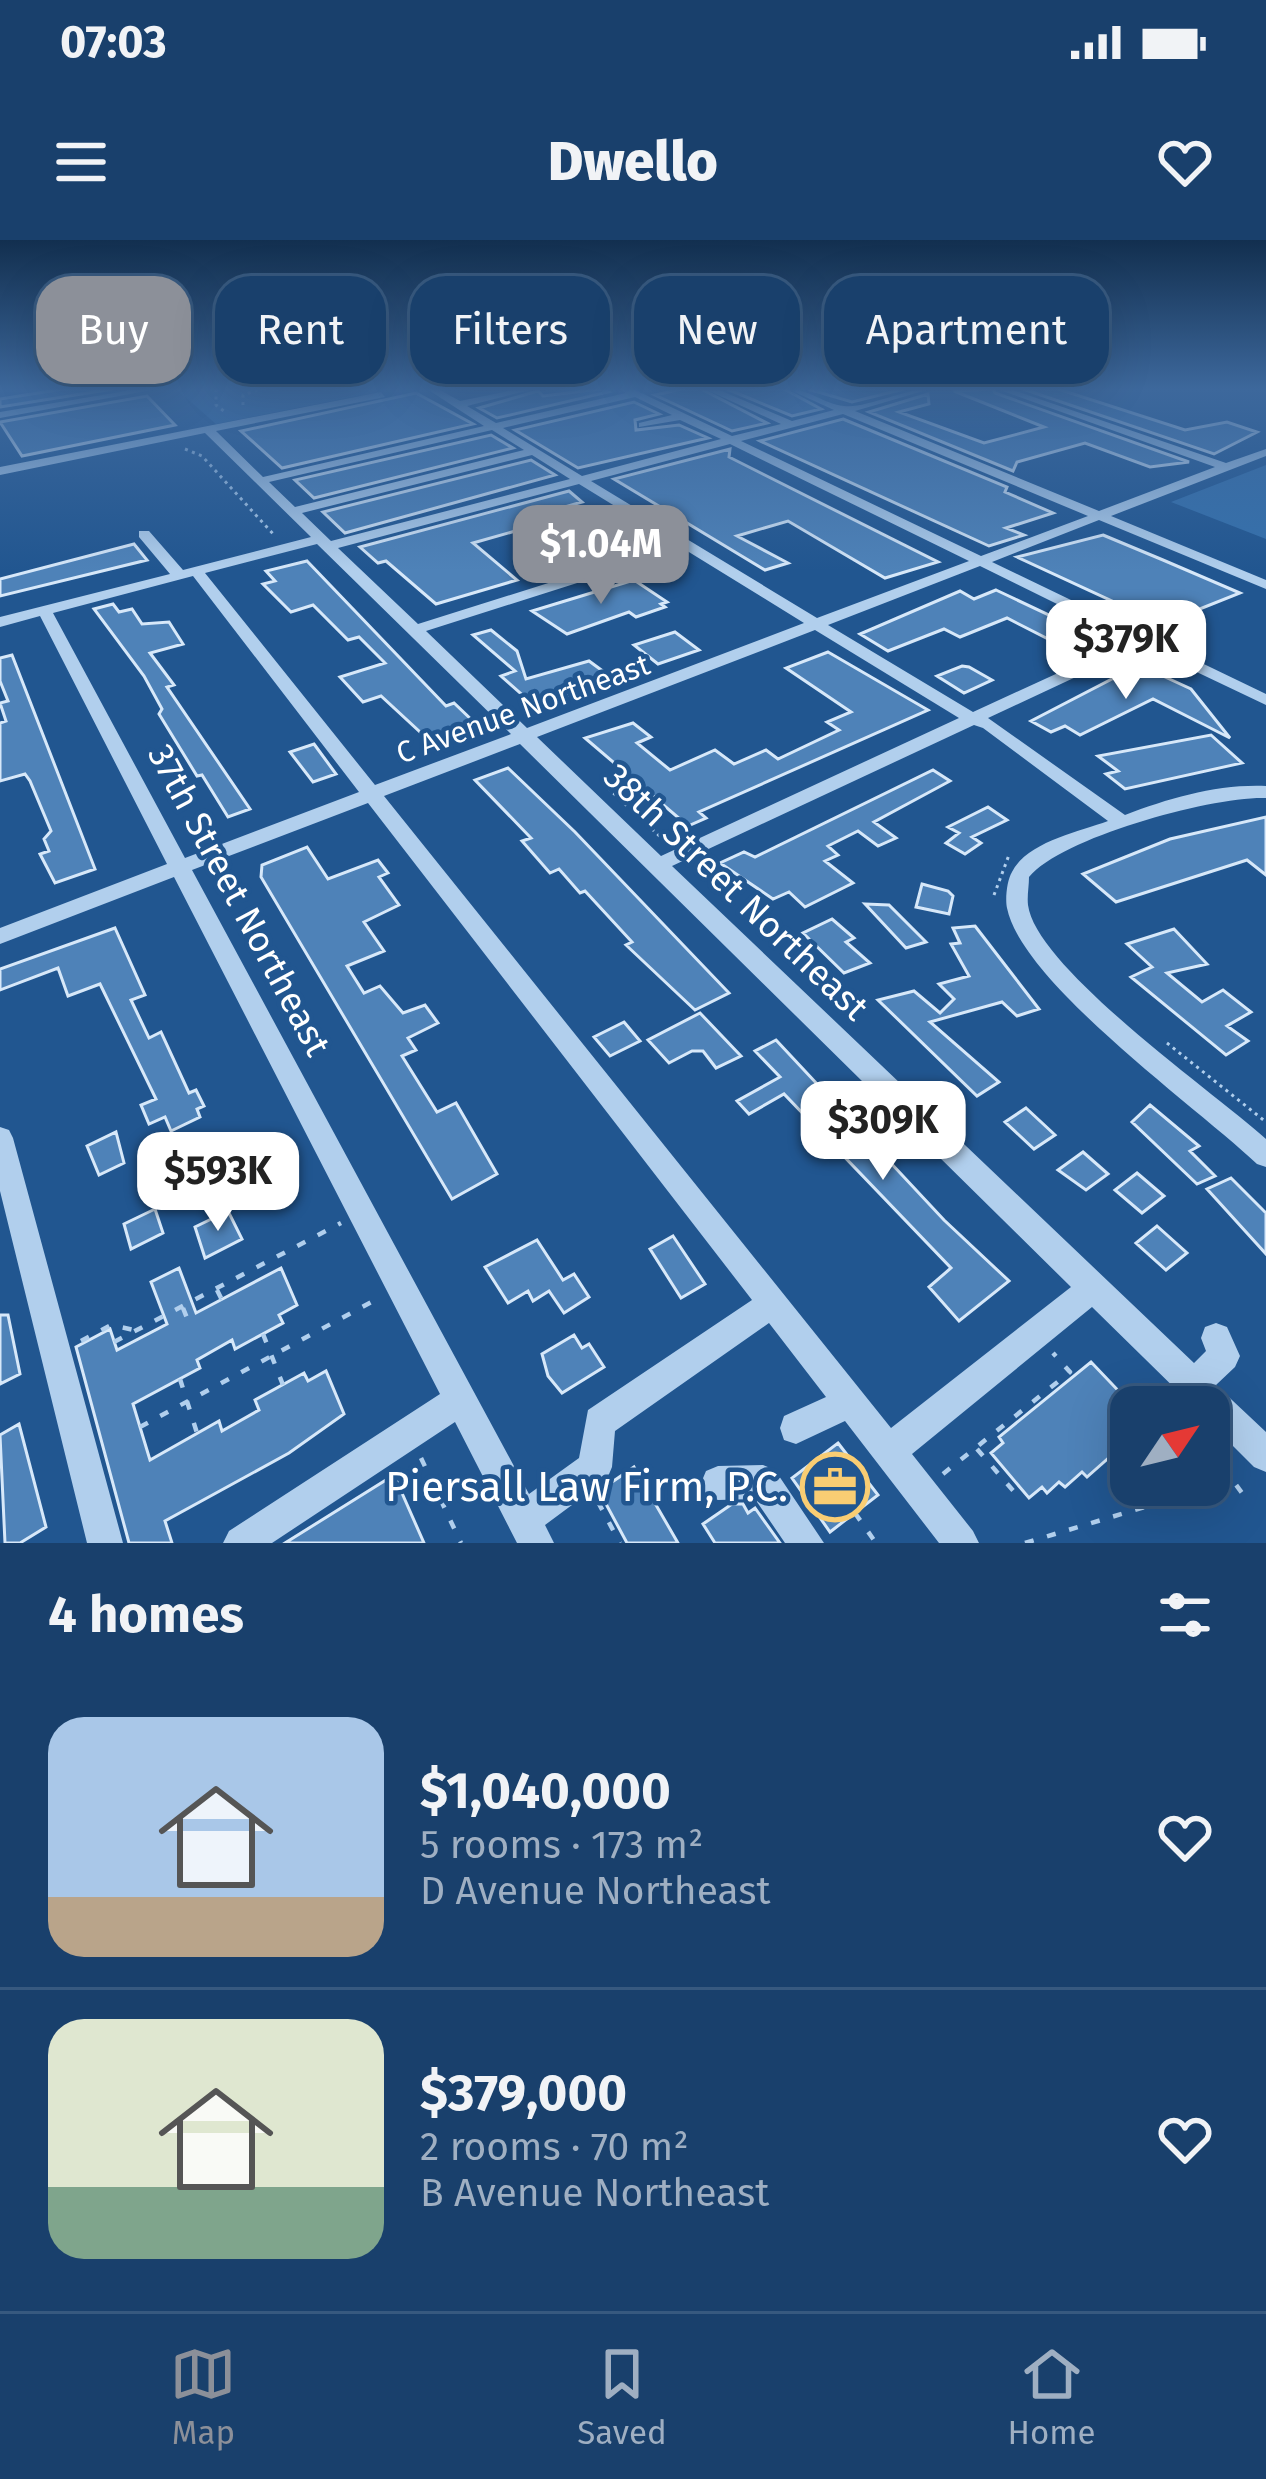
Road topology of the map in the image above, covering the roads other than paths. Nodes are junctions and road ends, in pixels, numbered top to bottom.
1 (108, 450) edge
2 (228, 450) edge
3 (396, 450) edge
4 (531, 450) edge
5 (693, 450) edge
6 (751, 450) edge
7 (940, 450) edge
8 (1177, 450) edge
9 (534, 452) junction
10 (1266, 452) edge
11 (1226, 467) junction
12 (0, 471) edge
13 (580, 479) junction
14 (260, 481) junction
15 (292, 512) junction
16 (1102, 517) junction
17 (144, 534) dead end
18 (324, 542) junction
19 (686, 544) junction
20 (983, 562) junction
21 (188, 573) junction
22 (1266, 585) edge
23 (44, 610) junction
24 (0, 622) edge
25 (819, 626) junction
26 (417, 629) junction
27 (1142, 640) junction
28 (1266, 700) edge
29 (970, 718) junction
30 (530, 736) junction
31 (1266, 792) edge
32 (374, 794) junction
33 (1122, 821) junction
34 (670, 859) junction
35 (181, 866) junction
36 (0, 936) edge
37 (0, 1138) edge
38 (1266, 1156) edge
39 (1094, 1287) junction
40 (773, 1303) junction
41 (1216, 1338) dead end
42 (1194, 1384) junction
43 (461, 1399) junction
44 (850, 1402) junction
45 (796, 1428) dead end
46 (889, 1451) junction
47 (1266, 1455) edge
48 (718, 1483) dead end
49 (530, 1531) edge
50 (106, 1543) edge
51 (241, 1543) edge
52 (806, 1543) edge
53 (961, 1543) edge

1 - 12 street
2 - 14 street, 38th Street Northeast
3 - 14 street
4 - 9 street
5 - 13 street
6 - 20 street
7 - 16 street
8 - 11 street
9 - 13 street
9 - 15 street
10 - 11 street, C Avenue Northeast
11 - 16 street, C Avenue Northeast
13 - 18 street
13 - 19 street
14 - 15 street, 38th Street Northeast
15 - 18 street, 38th Street Northeast
16 - 20 street, C Avenue Northeast
16 - 22 street
17 - 21 street
18 - 21 street
18 - 26 street, 38th Street Northeast
19 - 25 street
19 - 26 street
20 - 25 street, C Avenue Northeast
20 - 27 street
21 - 23 street
21 - 32 street
23 - 24 street
23 - 35 street, 37th Street Northeast
25 - 29 street
25 - 30 street, C Avenue Northeast
26 - 30 street, 38th Street Northeast
27 - 28 street
27 - 29 street
29 - 33 street
29 - 34 street
30 - 32 street, C Avenue Northeast
30 - 34 street, 38th Street Northeast
31 - 33 street
32 - 35 street, C Avenue Northeast
32 - 40 street
33 - 38 street
34 - 39 street, 38th Street Northeast
35 - 36 street, C Avenue Northeast
35 - 43 street, 37th Street Northeast
37 - 50 street
39 - 42 street, 38th Street Northeast
39 - 46 street
40 - 44 street
40 - 49 street
41 - 42 street
42 - 47 street, 38th Street Northeast
43 - 49 street, 37th Street Northeast
43 - 51 street
44 - 45 street
44 - 46 street
46 - 53 street
48 - 52 street

